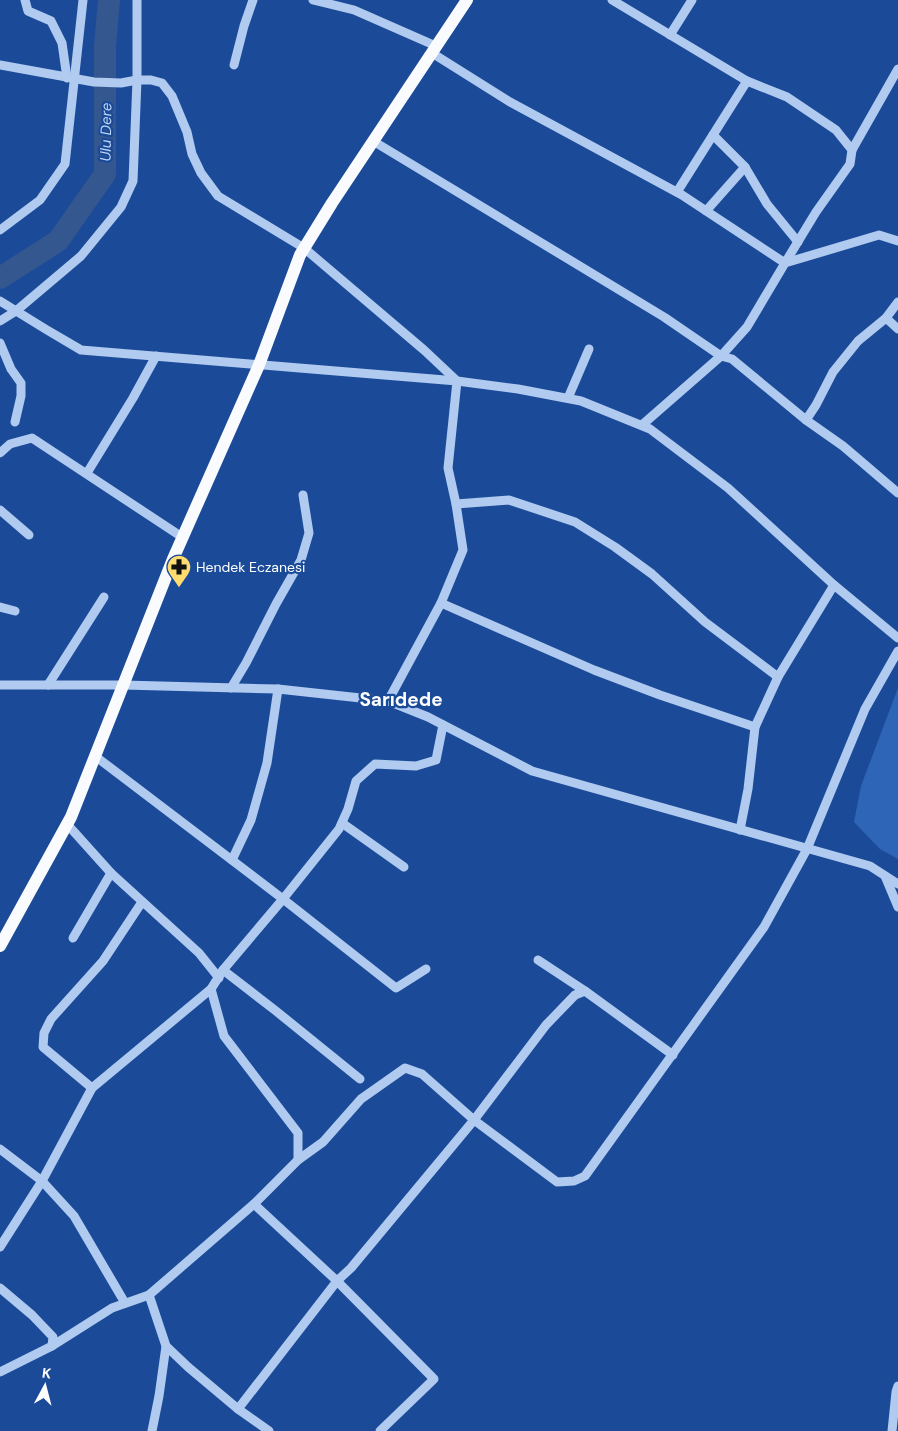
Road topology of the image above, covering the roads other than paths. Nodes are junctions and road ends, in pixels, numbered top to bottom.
1 (25, 0) edge
2 (83, 0) edge
3 (137, 0) edge
4 (254, 0) edge
5 (313, 0) edge
6 (466, 0) edge
7 (612, 0) edge
8 (692, 0) edge
9 (670, 35) junction
10 (434, 50) junction
11 (0, 64) edge
12 (234, 65) dead end
13 (898, 69) edge
14 (71, 79) junction
15 (137, 80) junction
16 (747, 81) junction
17 (713, 135) junction
18 (373, 141) junction
19 (852, 150) junction
20 (744, 167) junction
21 (677, 192) junction
22 (706, 211) junction
23 (0, 230) edge
24 (898, 241) edge
25 (798, 242) junction
26 (304, 248) junction
27 (785, 263) junction
28 (0, 301) edge
29 (898, 302) edge
30 (16, 311) junction
31 (886, 318) junction
32 (0, 321) edge
33 (898, 328) edge
34 (0, 343) edge
35 (589, 349) dead end
36 (156, 356) junction
37 (721, 356) junction
38 (259, 365) junction
39 (458, 381) junction
40 (568, 398) junction
41 (806, 420) junction
42 (15, 422) dead end
43 (642, 425) junction
44 (0, 453) edge
45 (86, 473) junction
46 (898, 493) edge
47 (303, 495) dead end
48 (456, 504) junction
49 (0, 510) edge
50 (29, 535) dead end
51 (182, 537) junction
52 (834, 586) junction
53 (104, 597) dead end
54 (441, 603) junction
55 (0, 607) edge
56 (15, 611) dead end
57 (898, 638) edge
58 (898, 651) edge
59 (778, 677) junction
60 (0, 685) edge
61 (48, 685) junction
62 (123, 685) junction
63 (231, 688) junction
64 (278, 689) junction
65 (388, 701) junction
66 (443, 725) junction
67 (755, 727) junction
68 (95, 756) junction
69 (342, 823) junction
70 (66, 824) junction
71 (740, 830) junction
72 (807, 849) junction
73 (232, 860) junction
74 (404, 867) dead end
75 (111, 873) junction
76 (885, 875) junction
77 (898, 884) edge
78 (283, 899) junction
79 (142, 902) junction
80 (898, 908) edge
81 (73, 938) dead end
82 (0, 946) edge
83 (538, 960) dead end
84 (426, 968) dead end
85 (221, 974) junction
86 (211, 989) junction
87 (585, 990) junction
88 (672, 1055) junction
89 (360, 1079) dead end
90 (92, 1088) junction
91 (474, 1120) junction
92 (0, 1149) edge
93 (298, 1160) junction
94 (42, 1181) junction
95 (254, 1204) junction
96 (0, 1247) edge
97 (337, 1281) junction
98 (0, 1288) edge
99 (149, 1295) junction
100 (125, 1303) junction
101 (52, 1346) junction
102 (166, 1346) junction
103 (0, 1372) edge
104 (898, 1386) edge
105 (238, 1409) junction
106 (152, 1431) edge
107 (269, 1431) edge
108 (380, 1431) edge
109 (892, 1431) edge

1 - 14 street
2 - 14 street
3 - 15 street
4 - 12 street
5 - 10 street
6 - 10 main road
7 - 9 street
8 - 9 street
9 - 16 street
10 - 18 main road
10 - 21 street
11 - 14 street
13 - 19 street
14 - 15 street
14 - 23 street
15 - 26 street
15 - 30 street
16 - 17 street
16 - 19 street
17 - 20 street
17 - 21 street
18 - 26 main road
18 - 37 street
19 - 25 street
20 - 22 street
20 - 25 street
21 - 22 street
22 - 27 street
24 - 27 street
25 - 27 street
26 - 38 main road
26 - 39 street
27 - 37 street
28 - 30 street
29 - 31 street
30 - 32 street
30 - 36 street
31 - 33 street
31 - 41 street
34 - 42 street
35 - 40 street
36 - 38 street
36 - 45 street
37 - 41 street
37 - 43 street
38 - 39 street
38 - 51 main road
39 - 40 street
39 - 48 street
40 - 43 street
41 - 46 street
43 - 52 street
44 - 45 street
45 - 51 street
47 - 63 street
48 - 54 street
48 - 59 street
49 - 50 street
51 - 62 main road
52 - 57 street
52 - 59 street
53 - 61 street
54 - 65 street
54 - 67 street
55 - 56 street
58 - 72 street
59 - 67 street
60 - 61 street
61 - 62 street
62 - 63 street
62 - 68 main road
63 - 64 street
64 - 65 street
64 - 73 street
65 - 66 street
66 - 69 street
66 - 71 street
67 - 71 street
68 - 70 main road
68 - 73 street
69 - 74 street
69 - 78 street
70 - 75 street
70 - 82 main road
71 - 72 street
72 - 76 street
72 - 88 street
73 - 78 street
75 - 79 street
75 - 81 street
76 - 77 street
76 - 80 street
78 - 84 street
78 - 85 street
79 - 85 street
79 - 90 street
83 - 87 street
85 - 86 street
85 - 89 street
86 - 90 street
86 - 93 street
87 - 88 street
87 - 91 street
88 - 91 street
90 - 94 street
91 - 93 street
91 - 97 street
92 - 94 street
93 - 95 street
94 - 96 street
94 - 100 street
95 - 97 street
95 - 99 street
97 - 105 street
97 - 108 street
98 - 101 street
99 - 100 street
99 - 102 street
100 - 101 street
101 - 103 street
102 - 105 street
102 - 106 street
104 - 109 street
105 - 107 street

